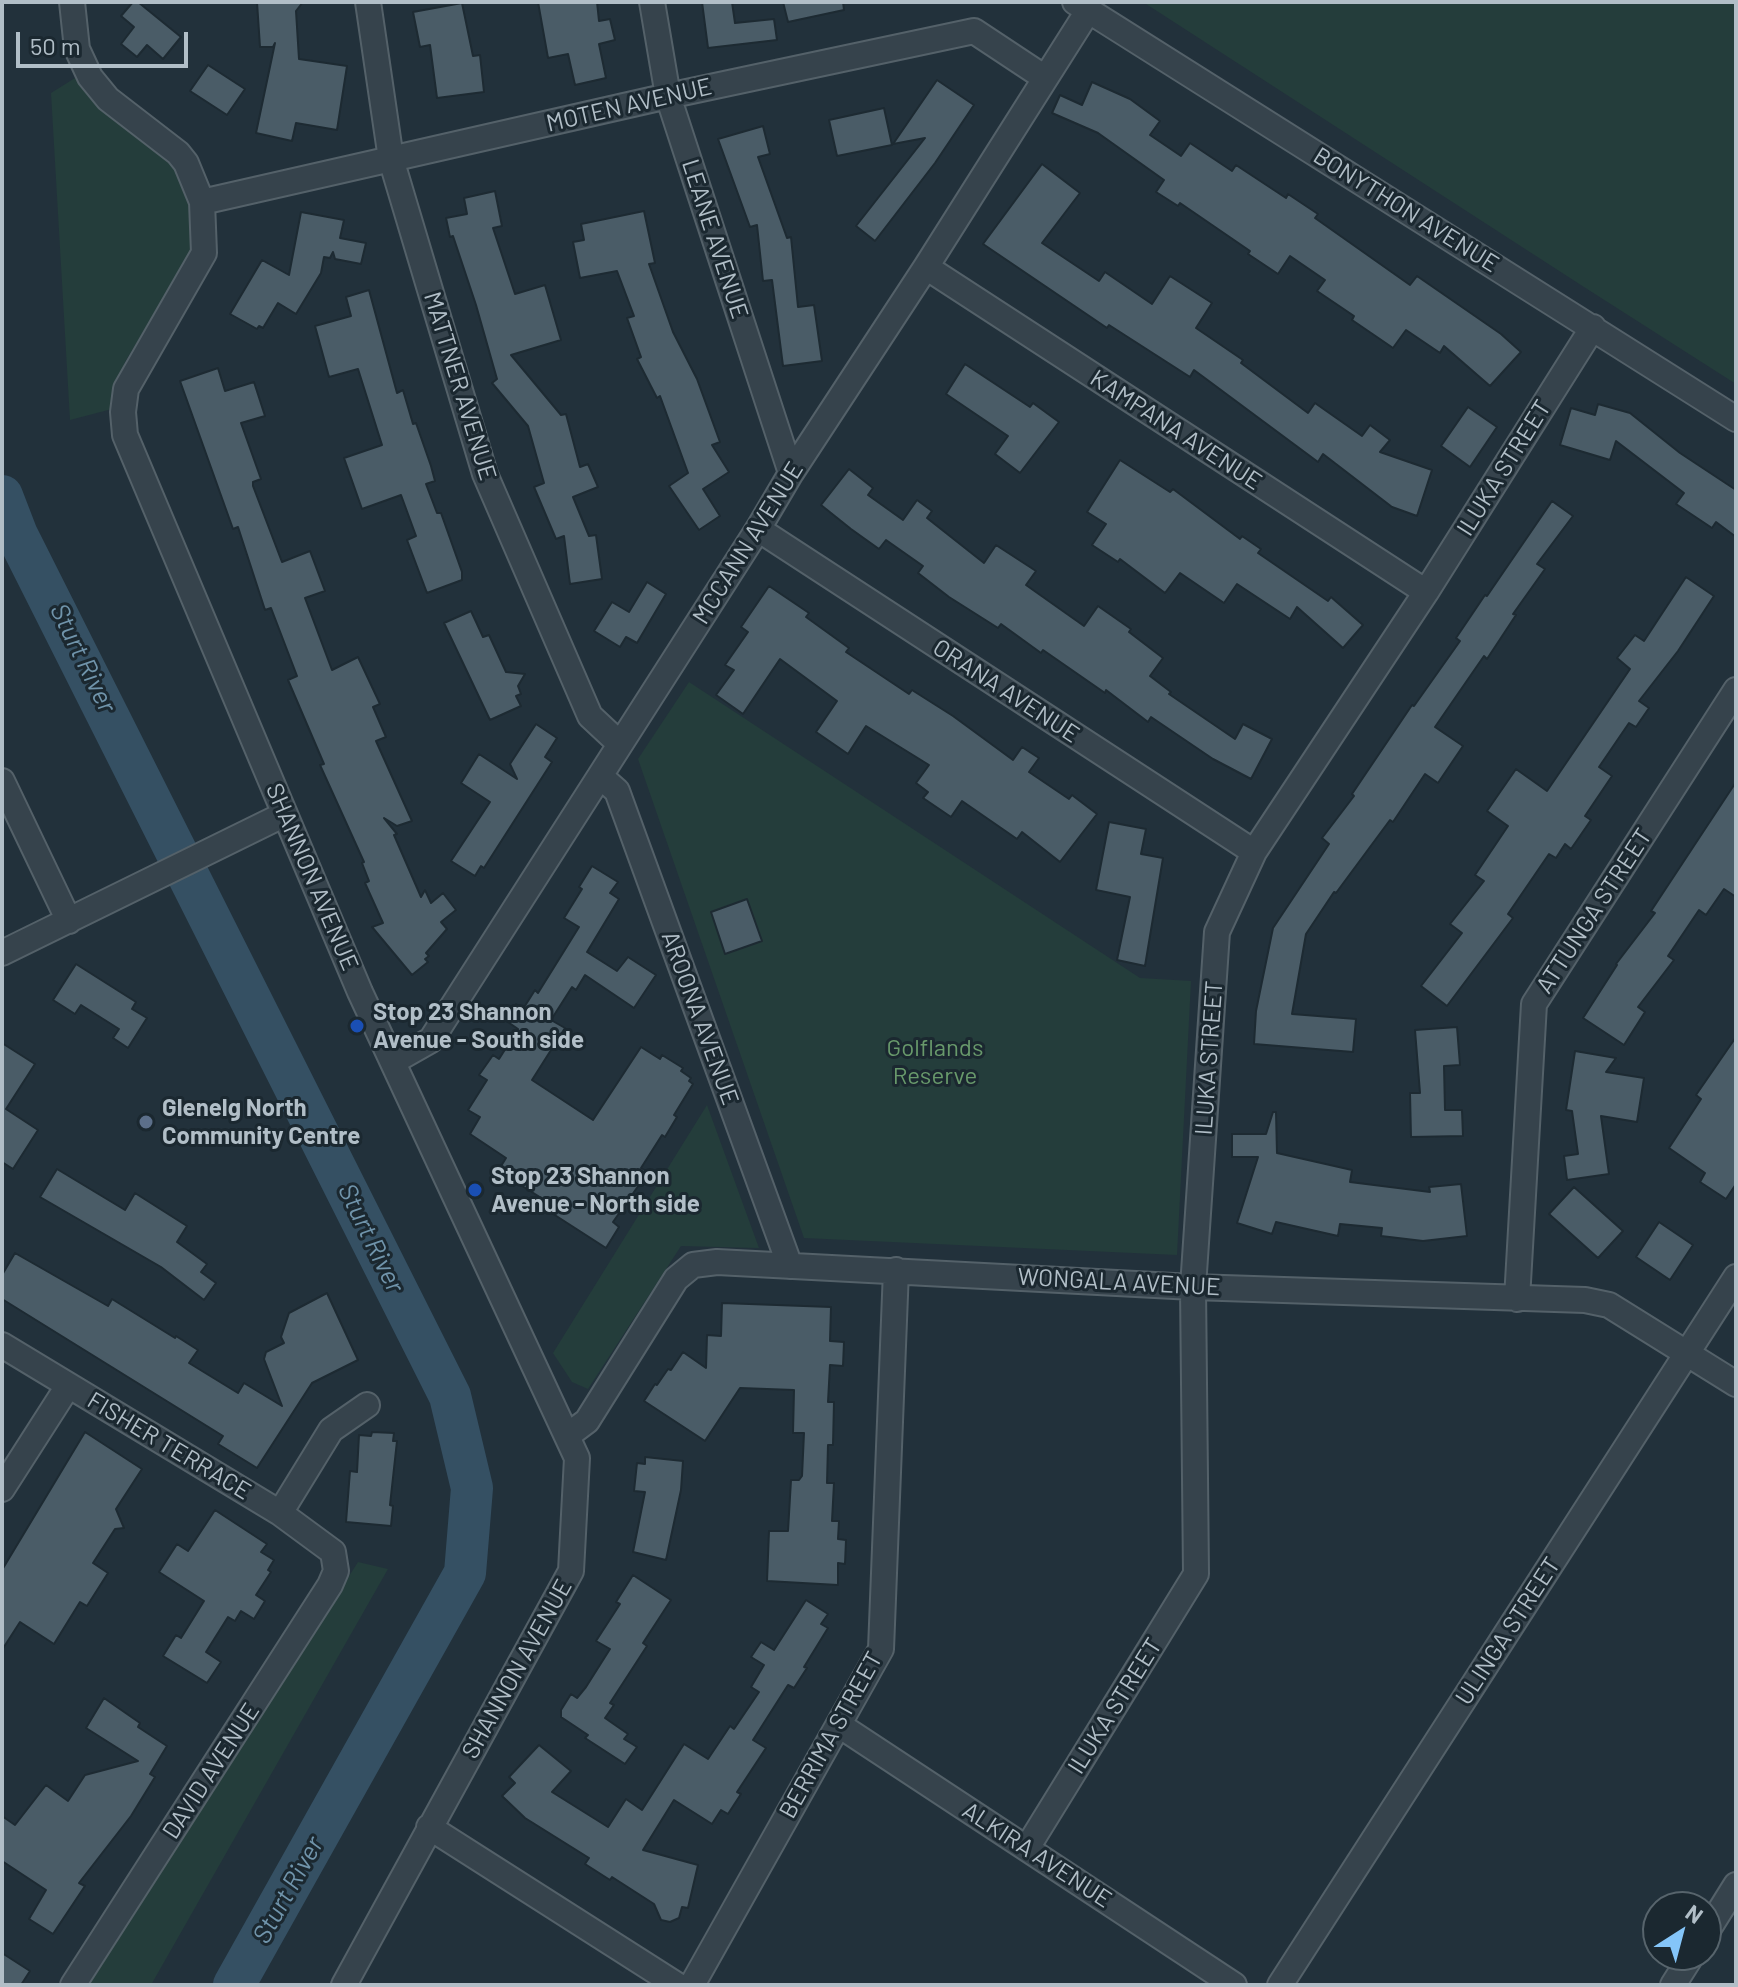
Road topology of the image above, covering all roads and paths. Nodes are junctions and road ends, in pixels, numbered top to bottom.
1 (72, 2) edge
2 (368, 2) edge
3 (652, 2) edge
4 (1082, 6) edge
5 (1045, 78) junction
6 (668, 96) junction
7 (391, 159) junction
8 (202, 202) junction
9 (926, 267) junction
10 (1593, 327) junction
11 (1736, 419) edge
12 (791, 473) junction
13 (758, 529) junction
14 (1426, 592) junction
15 (1736, 690) edge
16 (620, 744) junction
17 (600, 776) junction
18 (2, 781) edge
19 (285, 814) junction
20 (1254, 852) junction
21 (69, 921) junction
22 (2, 953) edge
23 (394, 1061) junction
24 (790, 1266) junction
25 (896, 1270) junction
26 (1736, 1277) edge
27 (1193, 1287) junction
28 (1517, 1299) junction
29 (2, 1345) edge
30 (1688, 1353) junction
31 (1736, 1384) edge
32 (68, 1386) junction
33 (367, 1405) dead end
34 (567, 1436) junction
35 (2, 1489) edge
36 (280, 1513) junction
37 (333, 1552) joint
38 (839, 1725) junction
39 (429, 1827) junction
40 (1027, 1848) junction
41 (1736, 1885) edge
42 (1722, 1907) edge
43 (73, 1985) edge
44 (344, 1985) edge
45 (677, 1985) edge
46 (692, 1985) edge
47 (1234, 1985) edge
48 (1280, 1985) edge

1 - 8 street, SHANNON AVENUE
2 - 7 street, MATTNER AVENUE
3 - 6 street, LEANE AVENUE
4 - 5 street, MCCANN AVENUE
4 - 10 street, BONYTHON AVENUE
5 - 6 street, MOTEN AVENUE
5 - 9 street, MCCANN AVENUE
6 - 7 street, MOTEN AVENUE
6 - 12 street, LEANE AVENUE
7 - 8 street, MOTEN AVENUE
7 - 16 street, MATTNER AVENUE
8 - 19 street, SHANNON AVENUE
9 - 12 street, MCCANN AVENUE
9 - 14 street, KAMPANA AVENUE
10 - 11 street, BONYTHON AVENUE
10 - 14 street, ILUKA STREET
12 - 13 street, MCCANN AVENUE
13 - 16 street, MCCANN AVENUE
13 - 20 street, ORANA AVENUE
14 - 20 street, ILUKA STREET
15 - 28 street, ATTUNGA STREET
16 - 17 street, MCCANN AVENUE
17 - 23 street, MCCANN AVENUE
17 - 24 street, AROONA AVENUE
18 - 21 street
19 - 21 street
19 - 23 street, SHANNON AVENUE
20 - 27 street, ILUKA STREET
21 - 22 street
23 - 34 street, SHANNON AVENUE
24 - 25 street, WONGALA AVENUE
24 - 34 street, WONGALA AVENUE
25 - 27 street, WONGALA AVENUE
25 - 38 street, BERRIMA STREET
26 - 30 street, ULINGA STREET
27 - 28 street, WONGALA AVENUE
27 - 40 street, ILUKA STREET
28 - 30 street, WONGALA AVENUE
29 - 32 street, FISHER TERRACE
30 - 31 street, WONGALA AVENUE
30 - 48 street, ULINGA STREET
32 - 35 street
32 - 36 street, FISHER TERRACE
33 - 36 street
34 - 39 street, SHANNON AVENUE
36 - 37 street, FISHER TERRACE
37 - 43 street, DAVID AVENUE
38 - 40 street, ALKIRA AVENUE
38 - 46 street, BERRIMA STREET
39 - 44 street, SHANNON AVENUE
39 - 45 street
40 - 47 street, ALKIRA AVENUE
41 - 42 street

